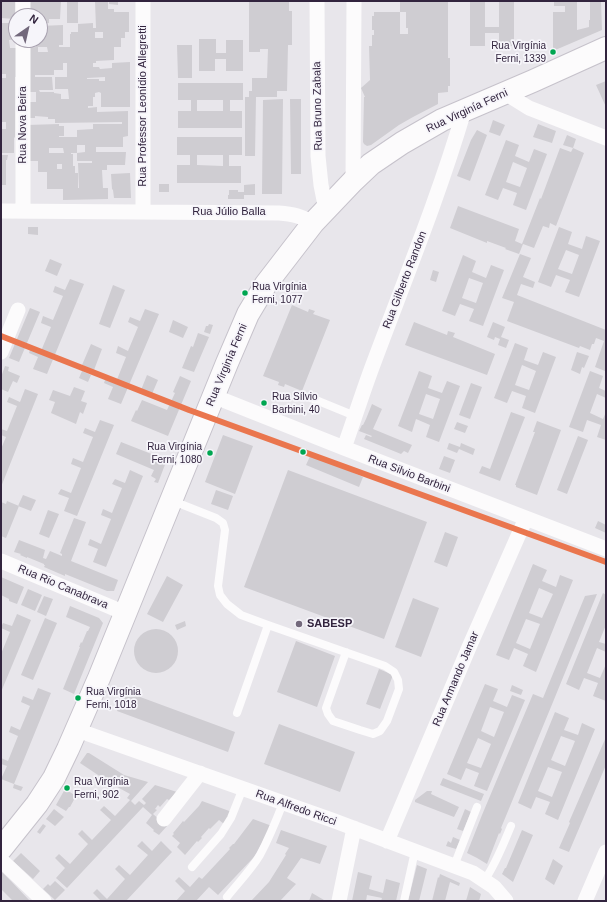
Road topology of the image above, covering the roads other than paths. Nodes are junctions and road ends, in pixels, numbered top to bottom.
1 (143, 1) edge
2 (317, 1) edge
3 (354, 1) edge
4 (23, 48) edge
5 (606, 48) edge
6 (505, 93) junction
7 (464, 111) junction
8 (606, 138) edge
9 (353, 181) junction
10 (23, 211) junction
11 (1, 212) edge
12 (143, 212) junction
13 (320, 216) junction
14 (18, 310) dead end
15 (1, 352) edge
16 (213, 396) junction
17 (311, 398) dead end
18 (355, 416) junction
19 (344, 448) junction
20 (171, 500) junction
21 (526, 518) junction
22 (606, 549) edge
23 (1, 561) edge
24 (125, 613) junction
25 (268, 625) junction
26 (346, 652) junction
27 (237, 713) dead end
28 (77, 730) junction
29 (200, 774) junction
30 (243, 788) junction
31 (283, 803) junction
32 (477, 807) dead end
33 (164, 820) dead end
34 (511, 826) dead end
35 (354, 828) junction
36 (4, 841) edge
37 (387, 841) junction
38 (415, 852) junction
39 (606, 852) edge
40 (1, 860) edge
41 (454, 866) junction
42 (192, 867) dead end
43 (602, 873) edge
44 (484, 881) junction
45 (227, 897) dead end
46 (44, 901) edge
47 (339, 901) edge
48 (404, 901) edge
49 (506, 901) edge
50 (585, 901) edge

1 - 12 street, Rua Professor Leonídio Allegretti
2 - 13 street, Rua Bruno Zabala
3 - 9 street
4 - 10 street, Rua Nova Beira
5 - 6 street, Rua Virginía Ferni
6 - 7 street, Rua Virginía Ferni
6 - 8 street
7 - 9 street, Rua Virginía Ferni
7 - 18 street, Rua Gilberto Randon
9 - 13 street, Rua Virginía Ferni
10 - 11 street, Rua Júlio Balla
10 - 12 street, Rua Júlio Balla
12 - 13 street, Rua Júlio Balla
13 - 16 street, Rua Virginía Ferni
14 - 15 street
16 - 19 street, Rua Silvio Barbini
16 - 20 street, Rua Virginía Ferni
17 - 18 lane
18 - 19 street, Rua Gilberto Randon
19 - 21 street, Rua Silvio Barbini
20 - 24 street, Rua Virginía Ferni
20 - 25 lane
21 - 22 street, Rua Silvio Barbini
21 - 37 street, Rua Armando Jamar
23 - 24 street, Rua Rio Canabrava
24 - 28 street, Rua Virginía Ferni
25 - 26 lane
25 - 27 lane
26 - 26 lane
28 - 29 street, Rua Alfredo Ricci
28 - 36 street, Rua Virginía Ferni
29 - 30 street, Rua Alfredo Ricci
29 - 33 street
30 - 31 street, Rua Alfredo Ricci
30 - 42 lane
31 - 35 street, Rua Alfredo Ricci
31 - 45 lane
32 - 41 lane
34 - 44 lane
35 - 37 street, Rua Alfredo Ricci
35 - 47 street
37 - 38 street, Rua Alfredo Ricci
38 - 41 street, Rua Alfredo Ricci
38 - 48 lane
39 - 43 street
40 - 46 street
41 - 44 street, Rua Alfredo Ricci
43 - 50 street
44 - 49 street, Rua Alfredo Ricci

